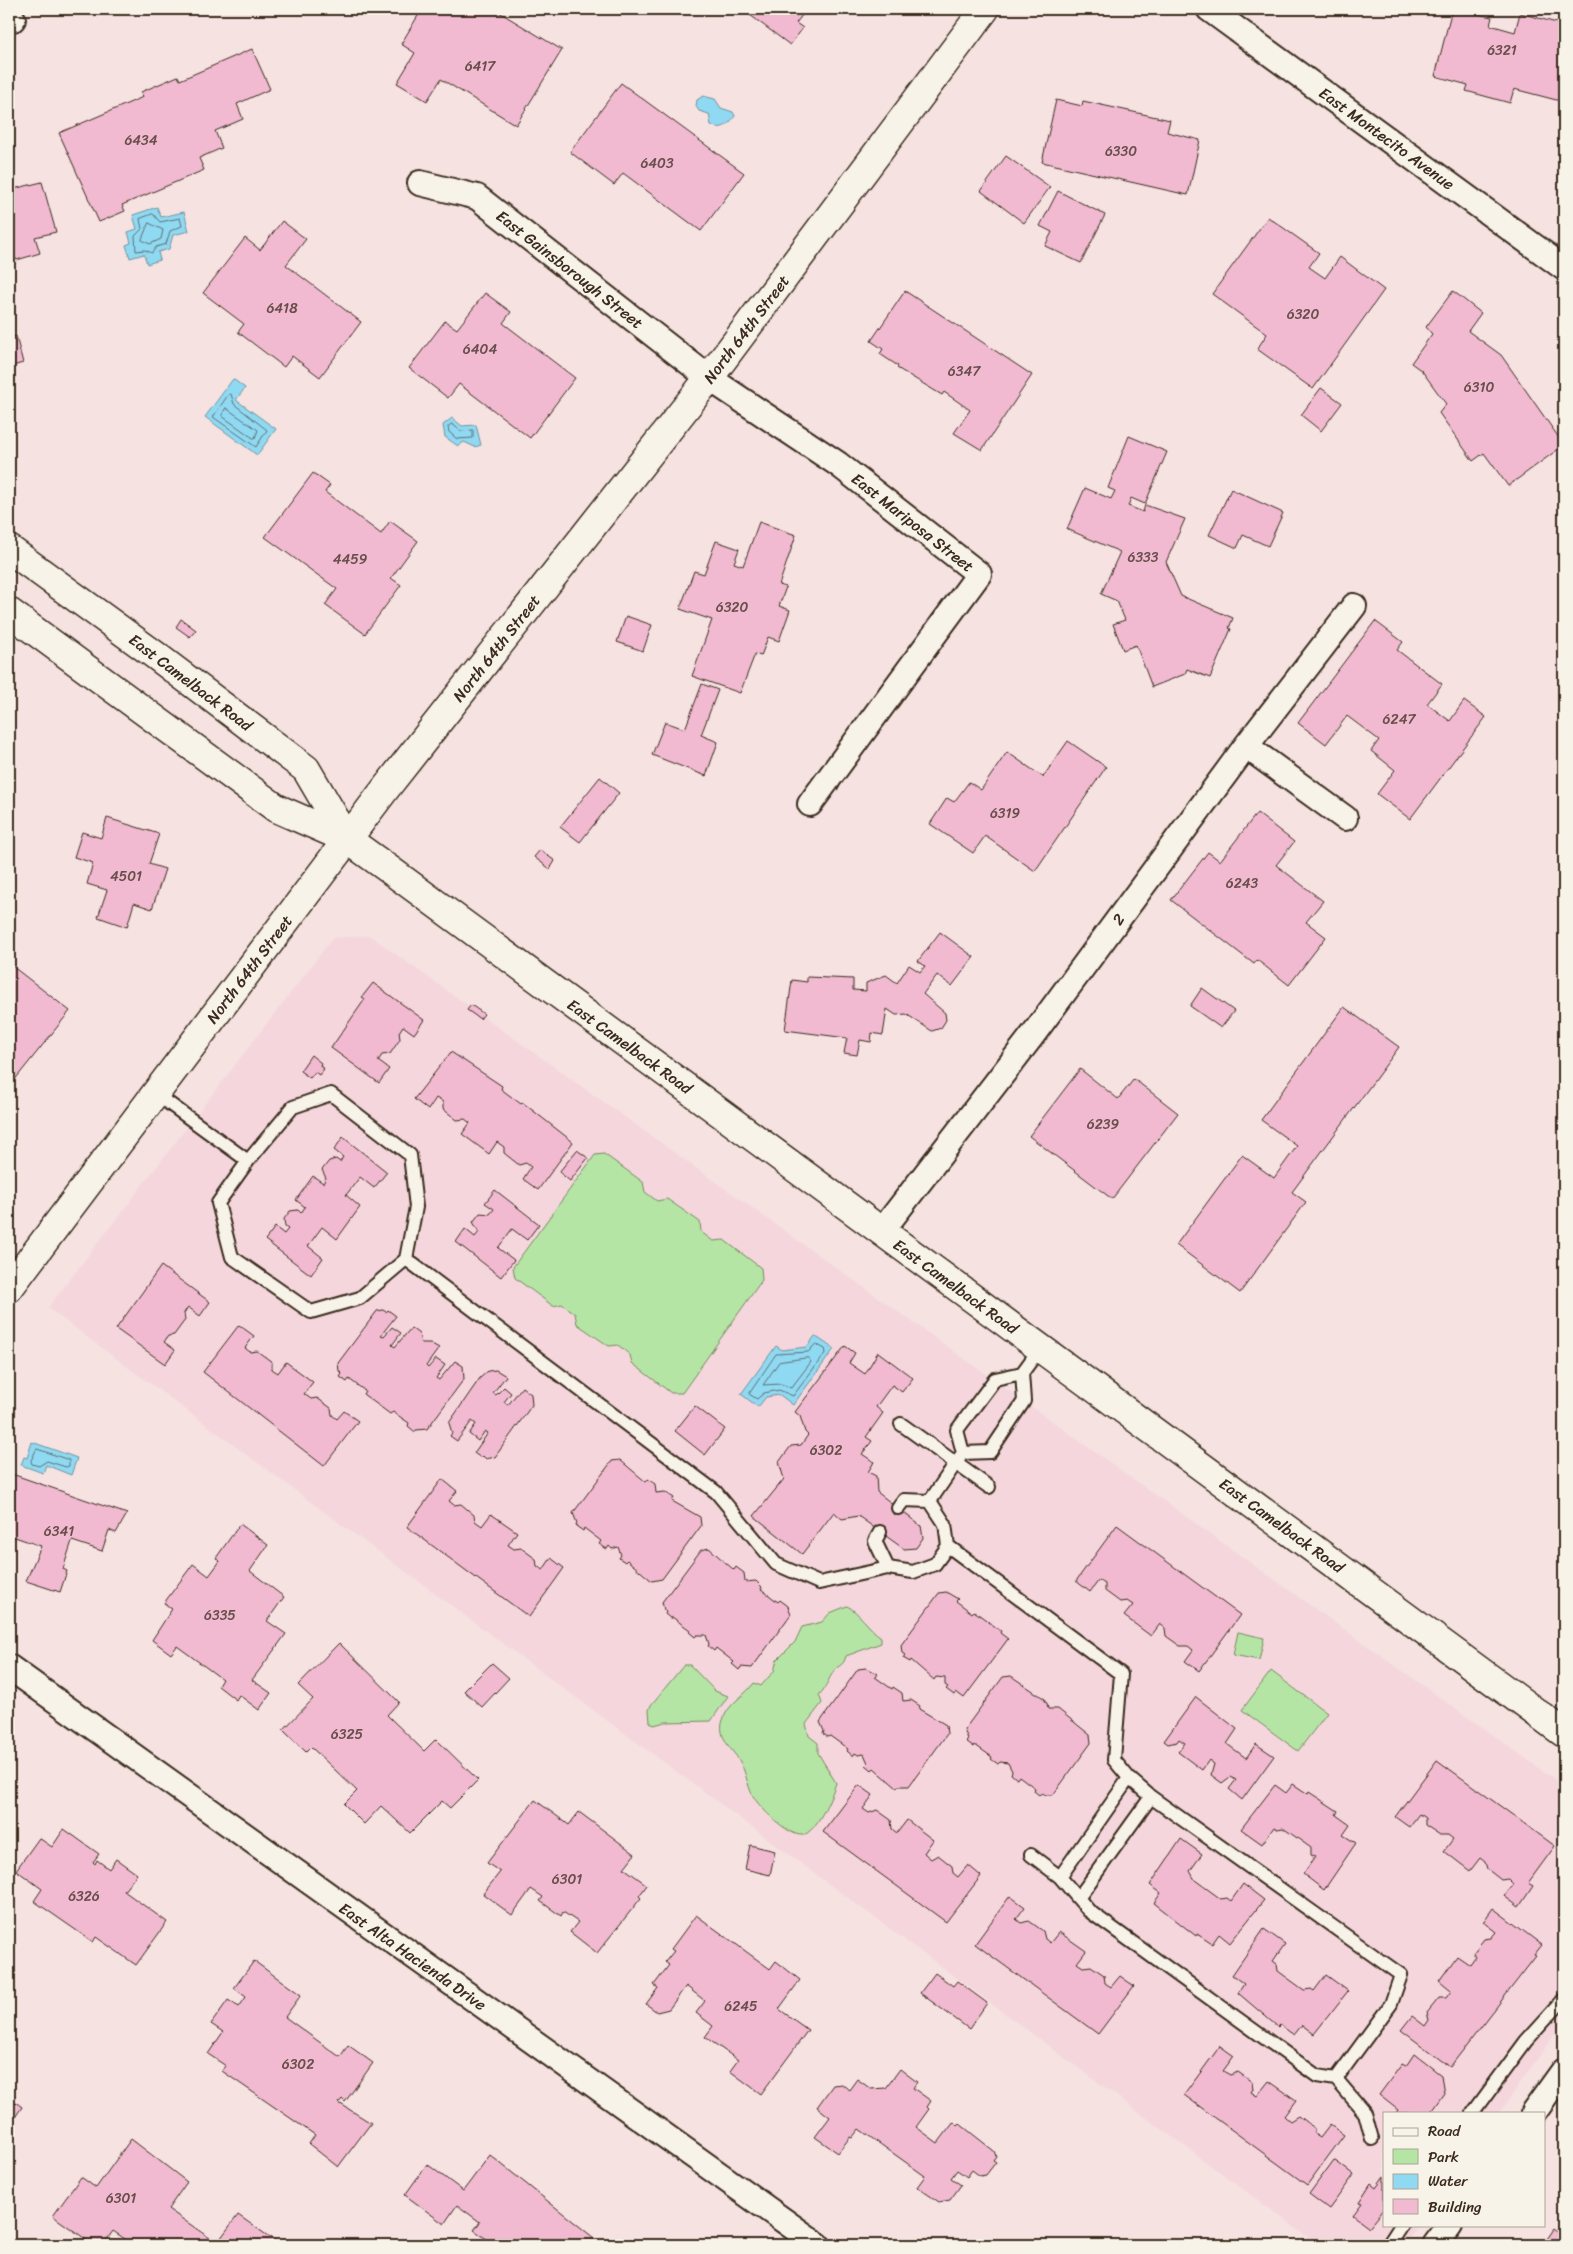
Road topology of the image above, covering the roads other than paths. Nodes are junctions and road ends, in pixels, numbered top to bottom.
1 (985, 9) edge
2 (1209, 9) edge
3 (420, 184) dead end
4 (1564, 268) edge
5 (709, 378) junction
6 (9, 549) edge
7 (1354, 606) dead end
8 (9, 612) edge
9 (1246, 746) junction
10 (810, 804) dead end
11 (1345, 818) dead end
12 (347, 839) junction
13 (156, 1094) junction
14 (248, 1162) junction
15 (881, 1232) junction
16 (406, 1259) junction
17 (9, 1288) edge
18 (1041, 1347) junction
19 (1022, 1373) junction
20 (901, 1424) dead end
21 (960, 1458) junction
22 (989, 1487) dead end
23 (930, 1501) junction
24 (898, 1508) dead end
25 (880, 1532) dead end
26 (948, 1546) junction
27 (888, 1568) junction
28 (9, 1667) edge
29 (1564, 1733) edge
30 (1129, 1778) junction
31 (1151, 1797) junction
32 (1031, 1855) dead end
33 (1060, 1877) junction
34 (1079, 1897) junction
35 (1564, 1999) edge
36 (1564, 2070) edge
37 (1336, 2079) junction
38 (1474, 2112) edge
39 (1534, 2112) edge
40 (1372, 2138) dead end
41 (1400, 2226) edge
42 (1449, 2226) edge
43 (818, 2245) edge
44 (1388, 2245) edge
45 (1436, 2245) edge

1 - 5 main road, North 64th Street
2 - 4 street, East Montecito Avenue
3 - 5 street, East Gainsborough Street
5 - 10 street, East Mariposa Street
5 - 12 main road, North 64th Street
6 - 12 main road, East Camelback Road
7 - 9 street, 2
8 - 12 main road, East Camelback Road
9 - 11 street
9 - 15 street, 2
12 - 13 main road, North 64th Street
12 - 15 main road, East Camelback Road
13 - 14 lane
13 - 17 main road, North 64th Street
14 - 16 lane
14 - 16 lane
15 - 18 main road, East Camelback Road
16 - 27 lane
18 - 19 lane
18 - 29 main road, East Camelback Road
19 - 21 lane
19 - 21 lane
20 - 21 lane
21 - 22 lane
21 - 23 lane
23 - 24 lane
23 - 26 lane
25 - 27 lane
26 - 27 lane
26 - 30 lane
28 - 43 street, East Alta Hacienda Drive
30 - 31 lane
30 - 33 lane
31 - 34 lane
31 - 37 lane
32 - 33 lane
33 - 34 lane
34 - 37 lane
35 - 38 lane
36 - 39 street
37 - 40 lane
41 - 44 lane
42 - 45 street

